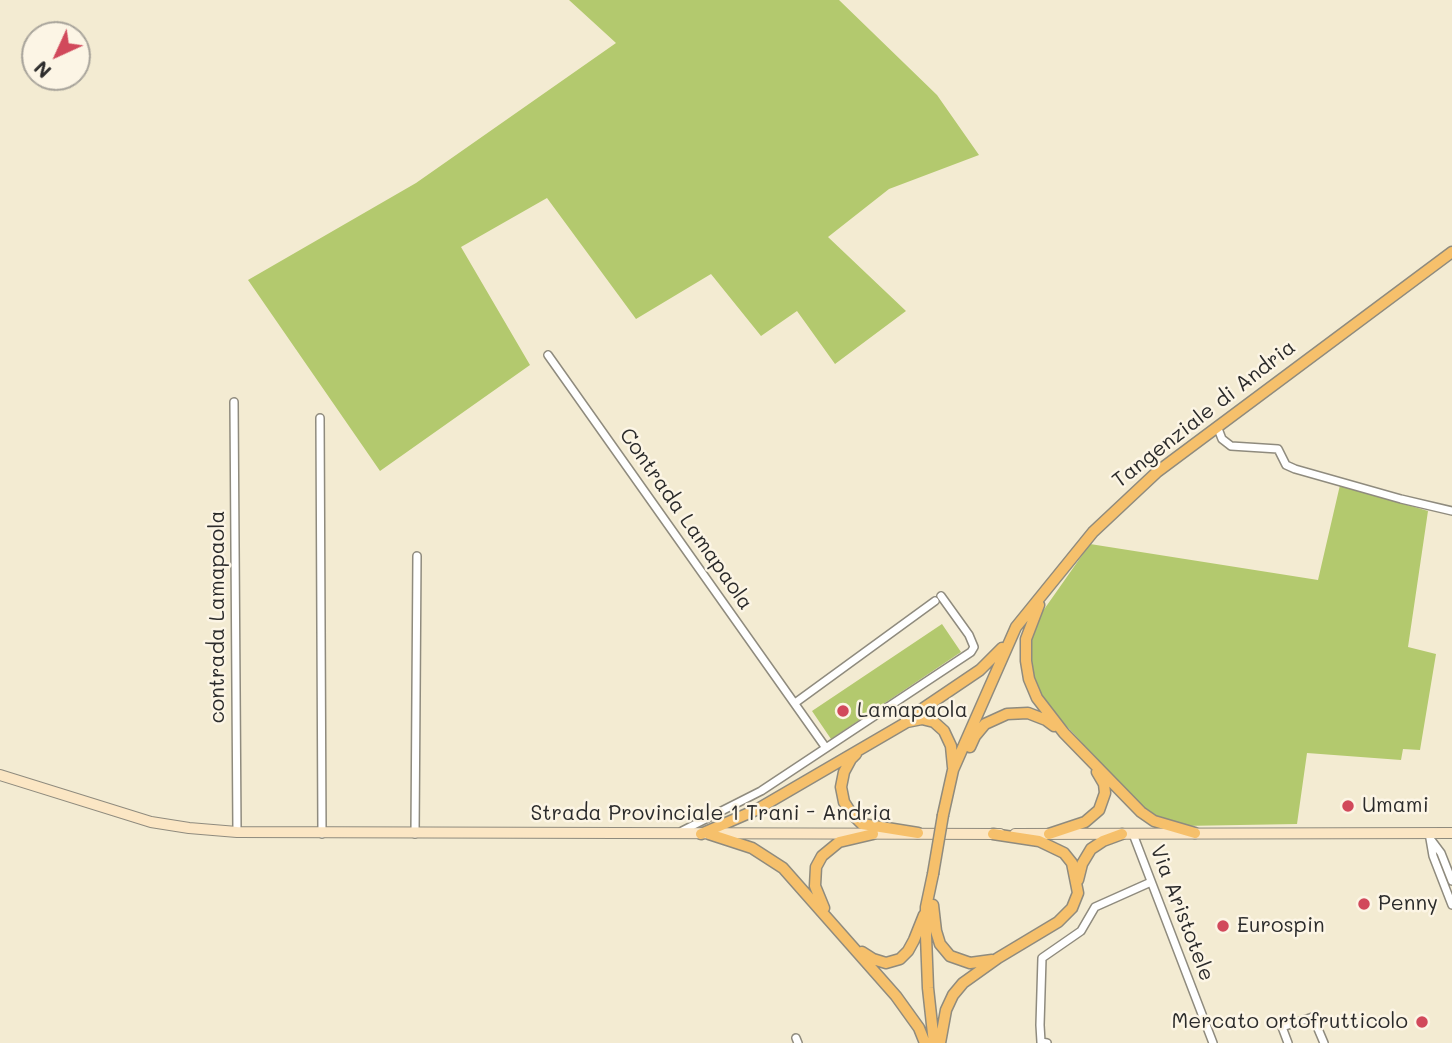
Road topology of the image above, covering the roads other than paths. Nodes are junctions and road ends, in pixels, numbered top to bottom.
1 (1452, 252) edge
2 (548, 355) dead end
3 (234, 402) dead end
4 (320, 418) dead end
5 (1217, 426) junction
6 (1452, 511) edge
7 (417, 556) dead end
8 (1055, 579) junction
9 (1013, 635) junction
10 (795, 703) junction
11 (1064, 733) junction
12 (883, 735) junction
13 (869, 743) junction
14 (827, 748) junction
15 (1093, 764) junction
16 (953, 770) junction
17 (0, 775) edge
18 (947, 793) junction
19 (237, 832) junction
20 (918, 833) junction
21 (1452, 833) edge
22 (322, 834) junction
23 (415, 834) junction
24 (705, 834) junction
25 (993, 834) junction
26 (1049, 834) junction
27 (1128, 834) junction
28 (1195, 834) junction
29 (675, 835) junction
30 (873, 835) junction
31 (1430, 837) junction
32 (932, 879) junction
33 (1452, 881) edge
34 (1077, 882) junction
35 (1152, 882) junction
36 (1452, 905) edge
37 (926, 907) junction
38 (830, 920) junction
39 (849, 942) junction
40 (998, 958) junction
41 (925, 1043) edge
42 (934, 1043) edge
43 (940, 1043) edge
44 (1047, 1043) edge
45 (1213, 1043) edge
46 (1288, 1043) edge
47 (1324, 1043) edge

1 - 5 main road, Tangenziale di Andria
2 - 10 street, Contrada Lamapaola
3 - 19 street, contrada Lamapaola
4 - 22 street
5 - 6 street
5 - 8 main road, Tangenziale di Andria
7 - 23 street
8 - 9 main road, Tangenziale di Andria
8 - 11 main road
9 - 12 main road
9 - 16 main road, Tangenziale di Andria
10 - 14 street, Contrada Lamapaola
10 - 14 street
11 - 15 main road
11 - 18 main road
12 - 13 main road
12 - 16 main road
13 - 20 main road
13 - 24 main road
14 - 29 street
15 - 26 main road
15 - 28 main road
16 - 18 main road, Tangenziale di Andria
17 - 19 main road, Strada Provinciale 1 Trani - Andria
18 - 32 main road, Tangenziale di Andria, bridge
19 - 22 main road, Strada Provinciale 1 Trani - Andria
20 - 25 main road, Strada Provinciale 1 Trani - Andria
20 - 30 main road, Strada Provinciale 1 Trani - Andria
21 - 31 main road, Strada Provinciale 1 Trani - Andria
22 - 23 main road, Strada Provinciale 1 Trani - Andria
23 - 29 main road, Strada Provinciale 1 Trani - Andria
24 - 29 main road, Strada Provinciale 1 Trani - Andria
24 - 30 main road, Strada Provinciale 1 Trani - Andria
24 - 38 main road
25 - 26 main road, Strada Provinciale 1 Trani - Andria
25 - 34 main road
26 - 27 main road, Strada Provinciale 1 Trani - Andria
27 - 28 main road, Strada Provinciale 1 Trani - Andria
27 - 34 main road
27 - 35 street, Via Aristotele
28 - 31 main road, Strada Provinciale 1 Trani - Andria
30 - 38 main road
31 - 33 street
31 - 36 street
32 - 37 main road, Tangenziale di Andria
32 - 40 main road
34 - 40 main road
35 - 44 street
35 - 45 street, Via Aristotele
37 - 39 main road
37 - 42 main road, Tangenziale di Andria
38 - 39 main road
39 - 41 main road
40 - 43 main road
46 - 47 street

